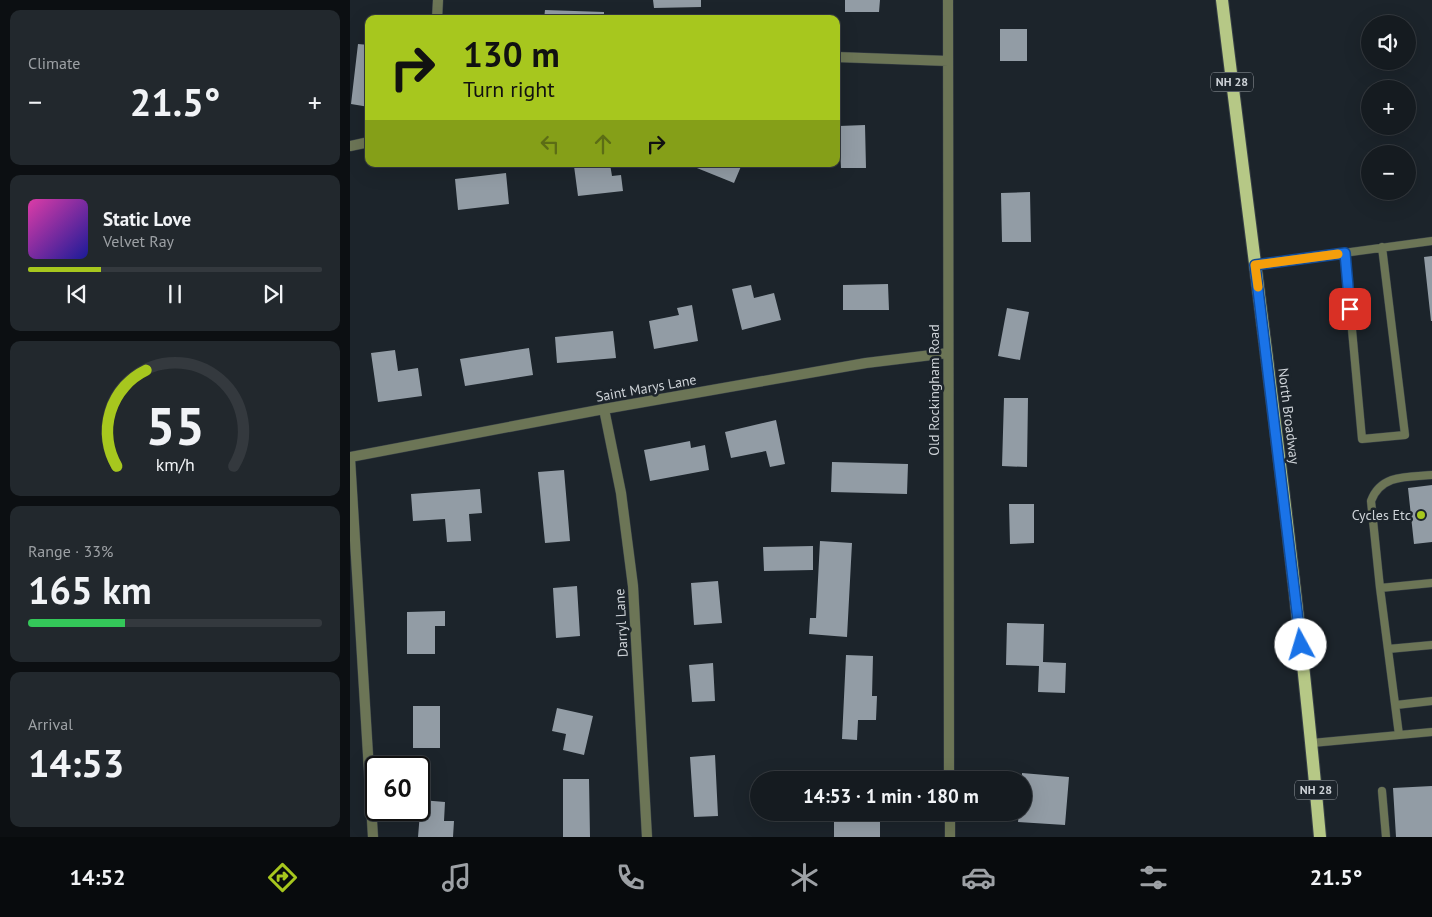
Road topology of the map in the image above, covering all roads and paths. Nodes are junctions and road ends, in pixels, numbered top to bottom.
1 (438, 0) edge
2 (948, 0) edge
3 (1222, 0) edge
4 (437, 15) edge
5 (840, 57) edge
6 (948, 61) junction
7 (365, 143) edge
8 (350, 146) edge
9 (1432, 241) edge
10 (1382, 247) junction
11 (1345, 253) junction
12 (1255, 265) junction
13 (948, 353) junction
14 (604, 409) junction
15 (350, 458) edge
16 (1432, 475) edge
17 (1432, 583) edge
18 (1380, 588) junction
19 (1432, 645) edge
20 (1388, 649) junction
21 (1432, 701) edge
22 (1396, 706) junction
23 (1432, 732) edge
24 (1399, 735) junction
25 (1312, 743) junction
26 (950, 771) edge
27 (1382, 791) dead end
28 (950, 821) edge
29 (373, 837) edge
30 (647, 837) edge
31 (950, 837) edge
32 (1320, 837) edge
33 (1386, 837) edge

1 - 4 street
2 - 6 street, Old Rockingham Road
3 - 12 main road, North Broadway / NH 28
5 - 6 street
6 - 13 street, Old Rockingham Road
7 - 8 street
9 - 10 lane
10 - 11 lane
10 - 11 lane
11 - 12 lane
12 - 25 main road, North Broadway / NH 28
13 - 14 street, Saint Marys Lane
13 - 26 street, Old Rockingham Road
14 - 15 street, Saint Marys Lane
14 - 30 street, Darryl Lane
15 - 29 street
16 - 18 lane
17 - 18 lane
18 - 20 lane
19 - 20 lane
20 - 22 lane
21 - 22 lane
22 - 24 lane
23 - 24 lane
24 - 25 lane
25 - 32 main road, North Broadway / NH 28
27 - 33 lane
28 - 31 street

